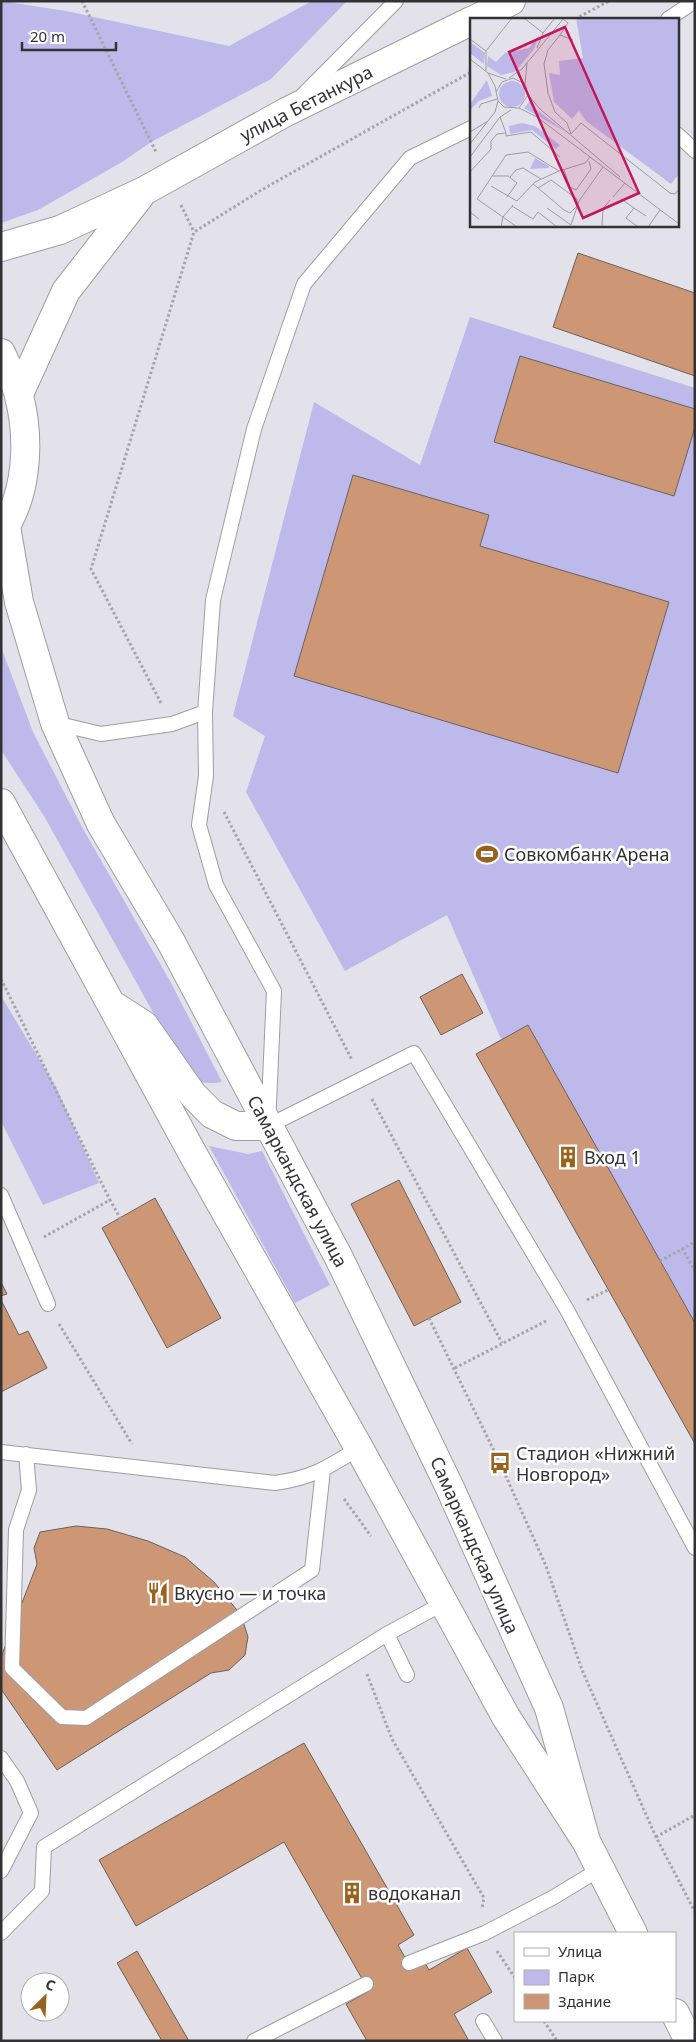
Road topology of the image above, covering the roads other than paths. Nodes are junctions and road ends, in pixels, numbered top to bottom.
1 (396, 1) edge
2 (511, 1) edge
3 (695, 1) edge
4 (478, 18) edge
5 (670, 18) edge
6 (470, 21) edge
7 (286, 112) junction
8 (470, 128) edge
9 (678, 135) edge
10 (695, 151) edge
11 (144, 191) junction
12 (1, 247) edge
13 (1, 354) edge
14 (19, 394) junction
15 (4, 530) edge
16 (205, 712) junction
17 (55, 723) junction
18 (1, 803) edge
19 (111, 1003) junction
20 (268, 1126) junction
21 (1, 1195) edge
22 (48, 1304) road end
23 (359, 1448) junction
24 (1, 1452) edge
25 (26, 1454) junction
26 (323, 1470) junction
27 (695, 1548) edge
28 (444, 1604) junction
29 (387, 1634) junction
30 (407, 1675) dead end
31 (1, 1758) edge
32 (586, 1841) junction
33 (600, 1869) junction
34 (1, 1871) edge
35 (632, 1932) edge
36 (1, 1933) edge
37 (409, 1963) dead end
38 (366, 1984) dead end
39 (676, 2015) edge
40 (483, 2021) dead end
41 (254, 2041) edge
42 (495, 2041) edge
43 (689, 2041) edge

1 - 7 lane
2 - 4 main road
3 - 5 lane
6 - 7 main road, улица Бетанкура
7 - 11 main road, улица Бетанкура
8 - 16 lane
9 - 10 lane
11 - 12 main road, улица Бетанкура
11 - 14 main road, улица Бетанкура
13 - 14 main road
14 - 15 main road
15 - 17 main road, Самаркандская улица
16 - 17 lane
16 - 20 lane
17 - 20 main road, Самаркандская улица
18 - 19 main road, Самаркандская улица
19 - 20 main road
19 - 23 main road, Самаркандская улица
20 - 27 lane
20 - 32 main road, Самаркандская улица
21 - 22 lane
23 - 26 lane
23 - 28 main road, Самаркандская улица
24 - 25 lane
25 - 26 lane
25 - 26 lane
28 - 29 lane
28 - 32 main road, Самаркандская улица
29 - 30 lane
29 - 36 lane
31 - 34 lane
32 - 33 main road, Самаркандская улица
33 - 35 main road, Самаркандская улица
33 - 37 lane
38 - 41 lane
39 - 43 main road
40 - 42 lane

